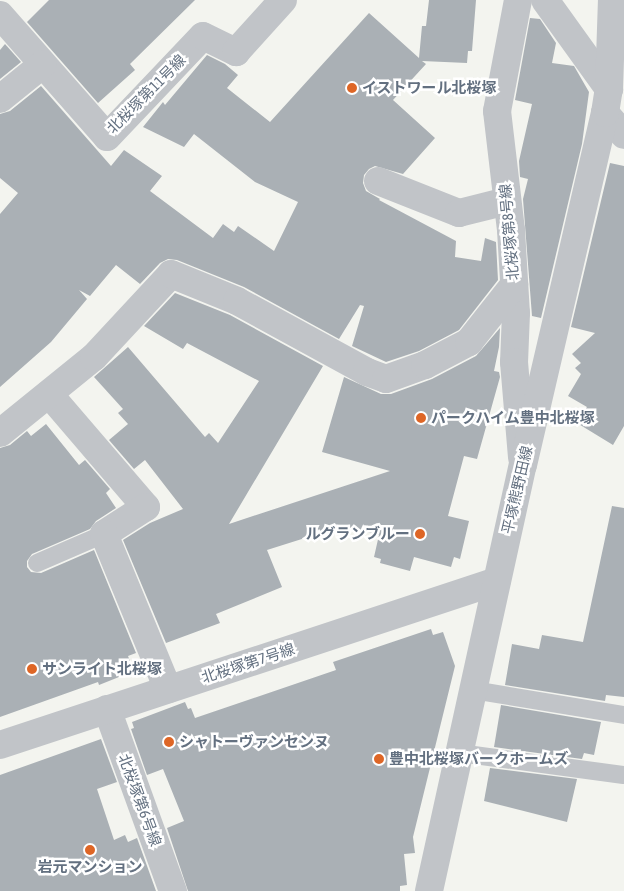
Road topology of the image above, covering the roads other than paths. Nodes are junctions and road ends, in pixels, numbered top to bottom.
1 (284, 0) edge
2 (518, 0) edge
3 (546, 0) edge
4 (612, 0) edge
5 (0, 14) edge
6 (43, 64) junction
7 (0, 99) edge
8 (607, 101) junction
9 (624, 136) edge
10 (378, 181) dead end
11 (507, 201) junction
12 (514, 285) junction
13 (48, 394) junction
14 (0, 433) edge
15 (522, 465) junction
16 (104, 534) junction
17 (37, 563) dead end
18 (496, 580) junction
19 (168, 689) junction
20 (473, 690) junction
21 (107, 709) junction
22 (624, 715) edge
23 (0, 745) edge
24 (459, 753) junction
25 (624, 775) edge
26 (173, 891) edge
27 (429, 891) edge

1 - 6 street, 北桜塚第11号線
2 - 11 street, 北桜塚第8号線
3 - 8 street
4 - 8 street, 平塚熊野田線
5 - 6 street, 北桜塚第11号線
6 - 7 street
8 - 9 street
8 - 15 street, 平塚熊野田線
10 - 11 street
11 - 12 street, 北桜塚第8号線
12 - 13 street
12 - 15 street, 北桜塚第8号線
13 - 14 street
13 - 16 street
15 - 18 street, 平塚熊野田線
16 - 17 lane
16 - 19 street
18 - 19 street, 北桜塚第7号線
18 - 20 street, 平塚熊野田線
19 - 21 street, 北桜塚第7号線
20 - 22 lane
20 - 24 street, 平塚熊野田線
21 - 23 street, 北桜塚第7号線
21 - 26 street, 北桜塚第6号線
24 - 25 lane
24 - 27 street, 平塚熊野田線

